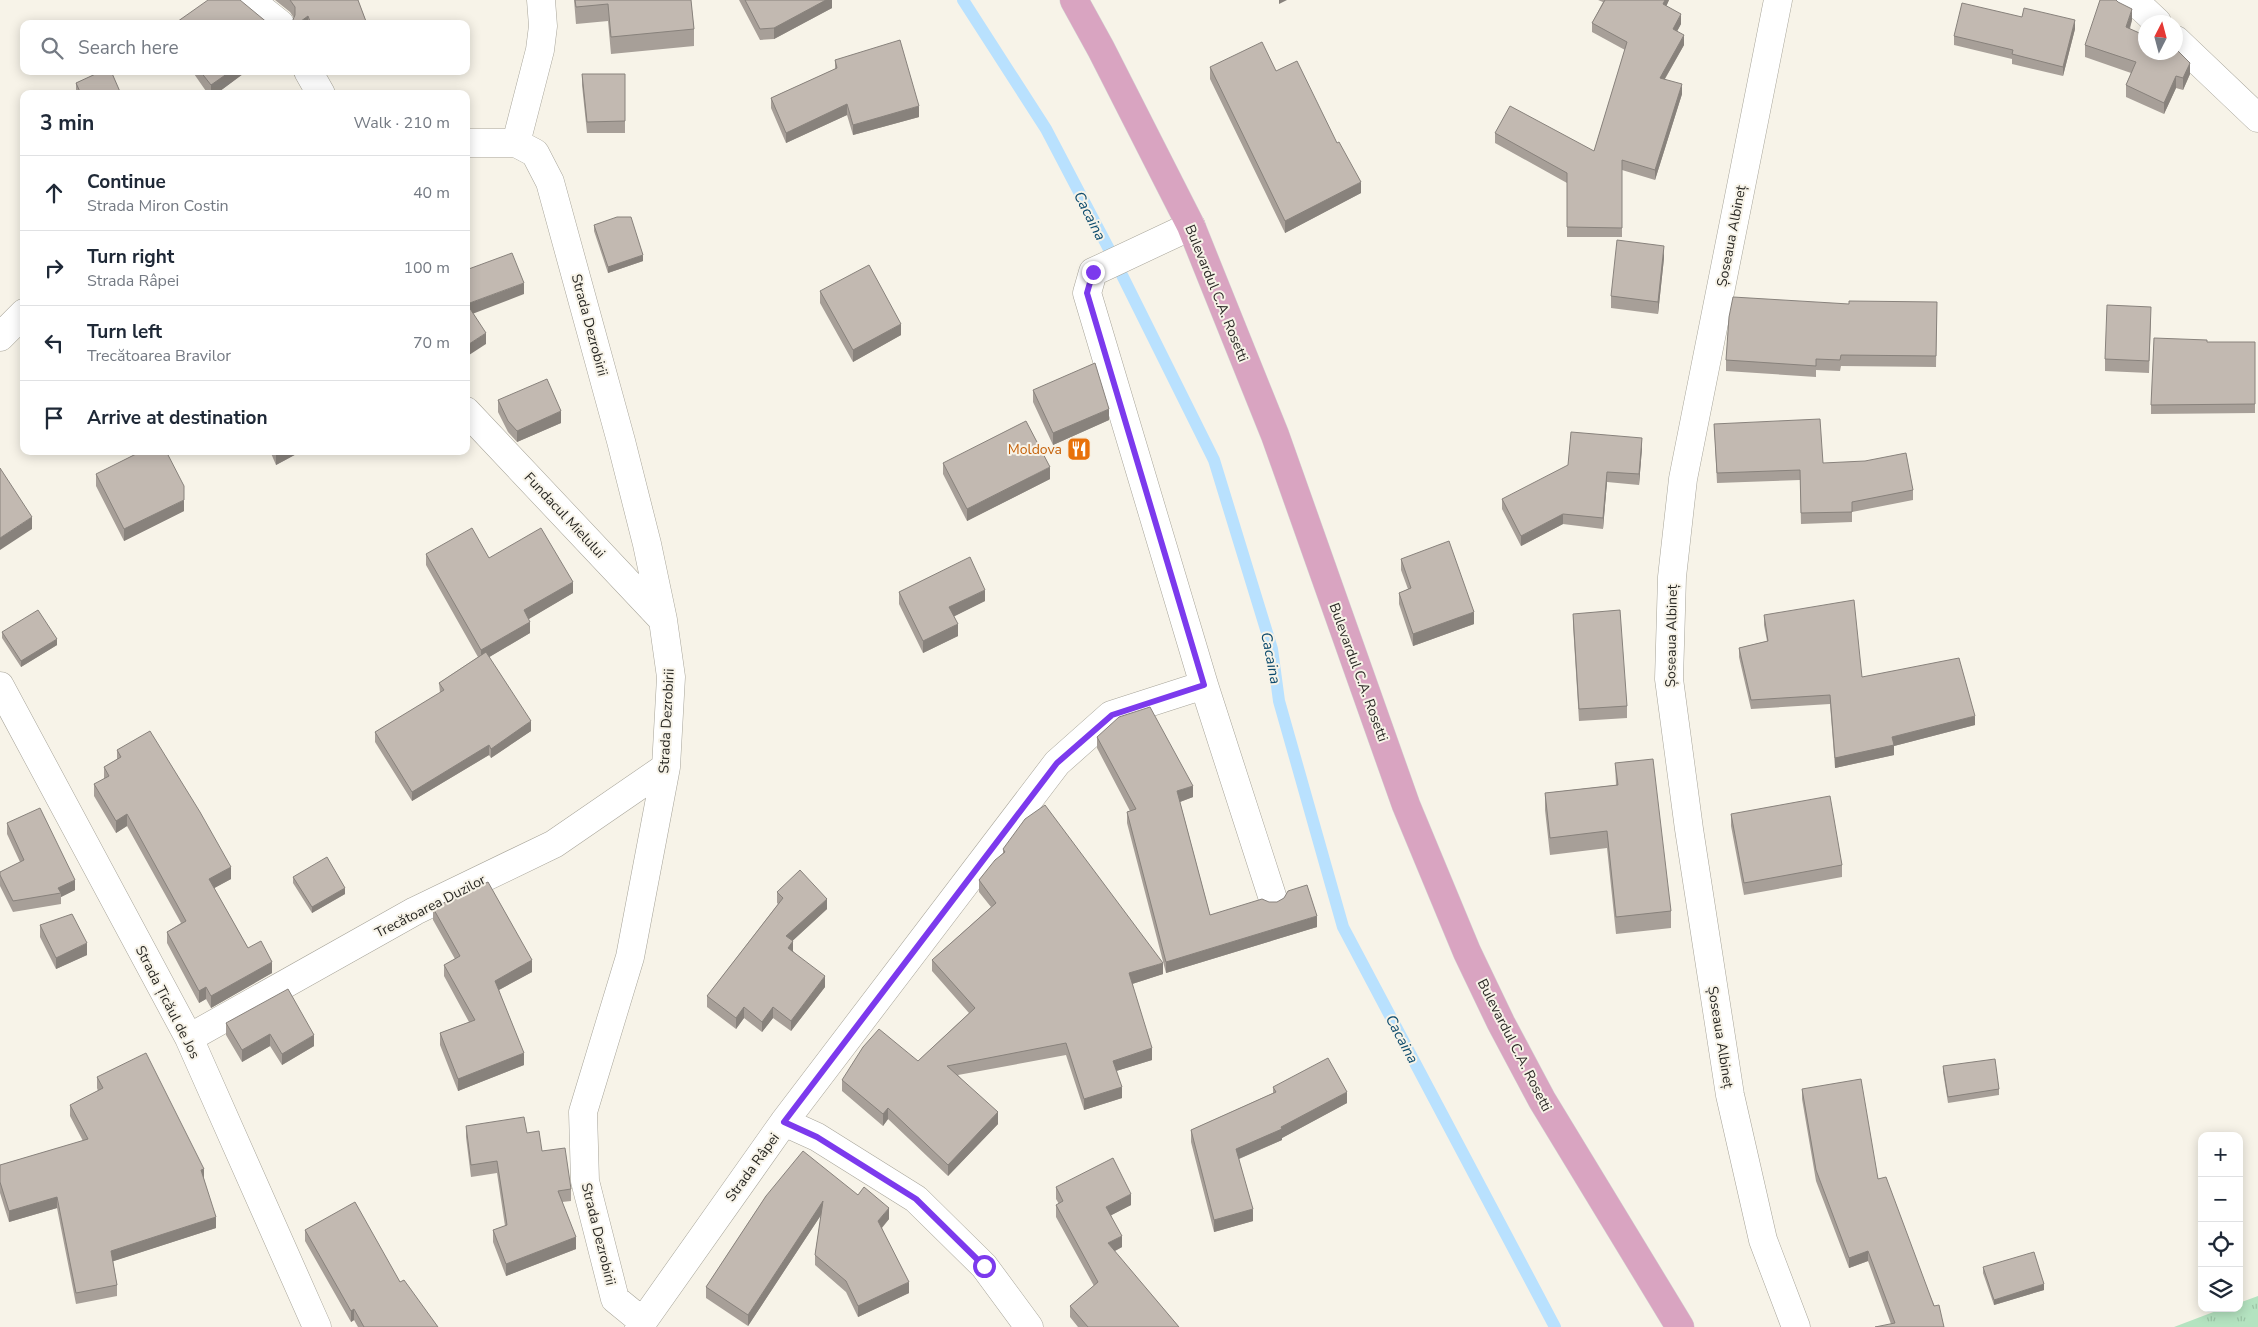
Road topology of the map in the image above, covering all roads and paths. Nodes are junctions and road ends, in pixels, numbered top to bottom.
1 (250, 0) edge
2 (541, 0) edge
3 (1074, 0) edge
4 (1778, 0) edge
5 (2125, 0) edge
6 (2150, 15) edge
7 (275, 20) edge
8 (2183, 47) edge
9 (310, 75) edge
10 (319, 90) edge
11 (2258, 118) edge
12 (470, 143) edge
13 (516, 143) junction
14 (1191, 226) junction
15 (20, 317) edge
16 (0, 337) edge
17 (470, 415) edge
18 (663, 620) junction
19 (1204, 685) junction
20 (0, 686) edge
21 (666, 767) junction
22 (1273, 900) edge
23 (189, 1038) junction
24 (784, 1122) junction
25 (640, 1324) edge
26 (316, 1327) edge
27 (1029, 1327) edge
28 (1680, 1327) edge
29 (1796, 1327) edge

1 - 7 street
2 - 13 street
3 - 14 main road, Bulevardul C.A. Rosetti
4 - 29 street, Șoseaua Albineț
5 - 6 street
8 - 11 street
9 - 10 street
12 - 13 street
13 - 18 street, Strada Dezrobirii
14 - 19 street
14 - 28 main road, Bulevardul C.A. Rosetti
15 - 16 street
17 - 18 street, Fundacul Mielului
18 - 21 street, Strada Dezrobirii
19 - 22 street
19 - 24 street, Strada Râpei
20 - 23 street, Strada Țicăul de Jos
21 - 23 street, Trecătoarea Duzilor
21 - 25 street, Strada Dezrobirii
23 - 26 street, Strada Țicăul de Jos
24 - 25 street, Strada Râpei
24 - 27 street

